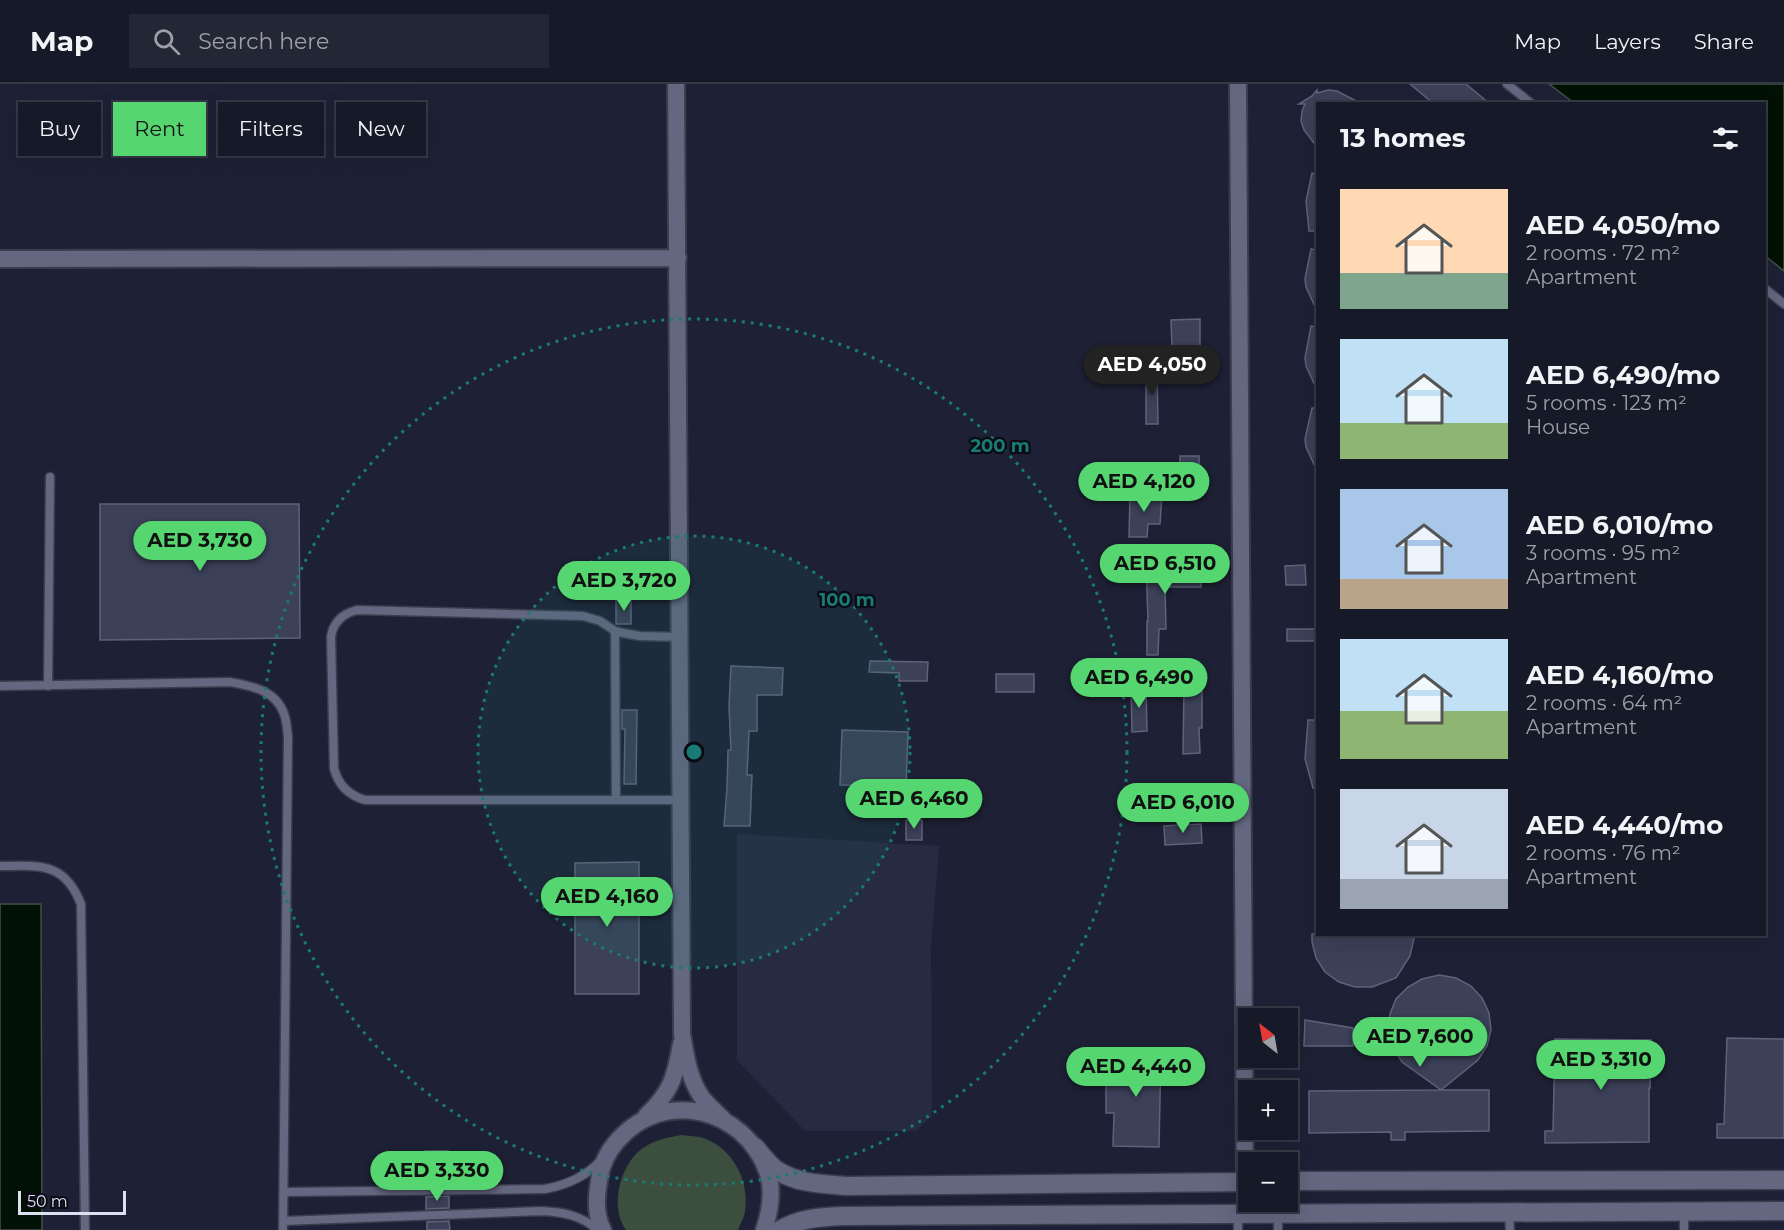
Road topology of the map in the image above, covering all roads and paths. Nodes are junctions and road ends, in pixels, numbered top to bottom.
1 (676, 84) edge
2 (1238, 84) edge
3 (1507, 84) edge
4 (1530, 102) edge
5 (678, 258) junction
6 (0, 259) edge
7 (1766, 290) edge
8 (1784, 304) edge
9 (50, 477) dead end
10 (615, 631) junction
11 (681, 637) junction
12 (0, 686) edge
13 (48, 686) junction
14 (616, 800) junction
15 (682, 800) junction
16 (0, 866) edge
17 (682, 1034) junction
18 (724, 1120) junction
19 (638, 1123) junction
20 (613, 1146) junction
21 (755, 1147) junction
22 (1247, 1152) edge
23 (1784, 1180) edge
24 (1298, 1181) edge
25 (1238, 1182) edge
26 (284, 1192) junction
27 (1684, 1211) junction
28 (1784, 1211) edge
29 (1510, 1221) edge
30 (1238, 1222) edge
31 (1278, 1222) edge
32 (283, 1226) edge
33 (85, 1230) edge
34 (597, 1230) edge
35 (603, 1230) edge
36 (764, 1230) edge
37 (780, 1230) edge
38 (1684, 1230) edge

1 - 5 street
2 - 22 street
3 - 4 lane
5 - 6 street
5 - 11 street
7 - 8 lane
9 - 13 lane
10 - 11 lane
10 - 14 lane
10 - 14 lane
11 - 15 street
12 - 13 lane
13 - 26 lane
14 - 15 lane
15 - 17 street
16 - 33 lane
17 - 18 street
17 - 19 street
18 - 19 street
18 - 21 street
19 - 20 street
20 - 26 lane
20 - 35 street
21 - 25 street
21 - 36 street
23 - 24 street
26 - 32 lane
27 - 28 street
27 - 29 street
27 - 38 lane
29 - 31 street
30 - 31 street
30 - 37 street
32 - 34 lane

